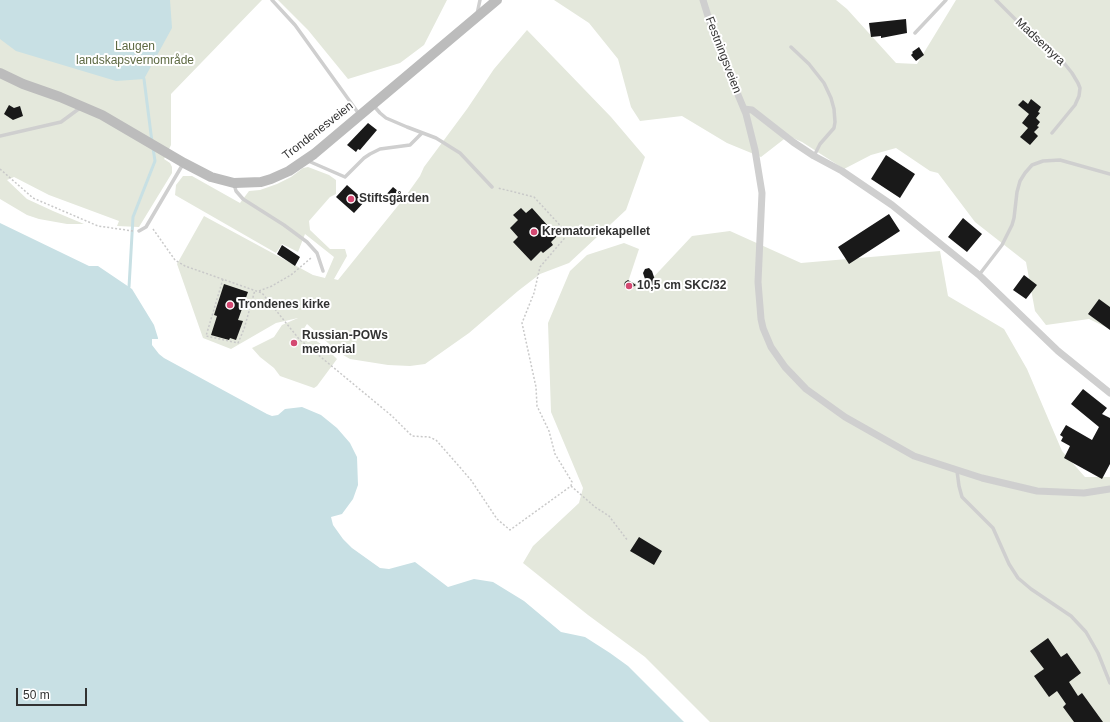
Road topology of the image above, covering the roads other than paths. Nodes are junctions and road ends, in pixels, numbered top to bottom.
1 (272, 0) edge
2 (480, 0) edge
3 (497, 0) edge
4 (703, 0) edge
5 (946, 0) edge
6 (996, 0) edge
7 (476, 18) junction
8 (915, 33) dead end
9 (791, 47) dead end
10 (0, 73) edge
11 (372, 104) junction
12 (83, 106) junction
13 (744, 109) junction
14 (359, 115) junction
15 (422, 133) junction
16 (1052, 134) dead end
17 (0, 136) edge
18 (814, 156) junction
19 (305, 160) junction
20 (184, 163) junction
21 (1110, 174) edge
22 (234, 183) junction
23 (492, 186) road end
24 (139, 231) road end
25 (323, 271) dead end
26 (978, 275) junction
27 (1110, 393) edge
28 (957, 470) junction
29 (1110, 489) edge
30 (1110, 683) edge

1 - 14 lane
2 - 7 lane
3 - 7 main road, Trondenesveien
4 - 13 street, Festningsveien
5 - 8 lane
6 - 16 lane, Madsemyra
7 - 11 main road, Trondenesveien
9 - 18 lane
10 - 12 main road, Trondenesveien
11 - 14 main road, Trondenesveien
11 - 15 lane
12 - 17 lane
12 - 20 main road, Trondenesveien
13 - 18 street
13 - 28 street, Festningsveien
14 - 19 main road, Trondenesveien
15 - 19 lane
15 - 23 lane
18 - 26 street
19 - 22 main road, Trondenesveien
20 - 22 main road, Trondenesveien
20 - 24 lane
21 - 26 lane
22 - 25 lane
26 - 27 street
28 - 29 street, Festningsveien
28 - 30 lane

